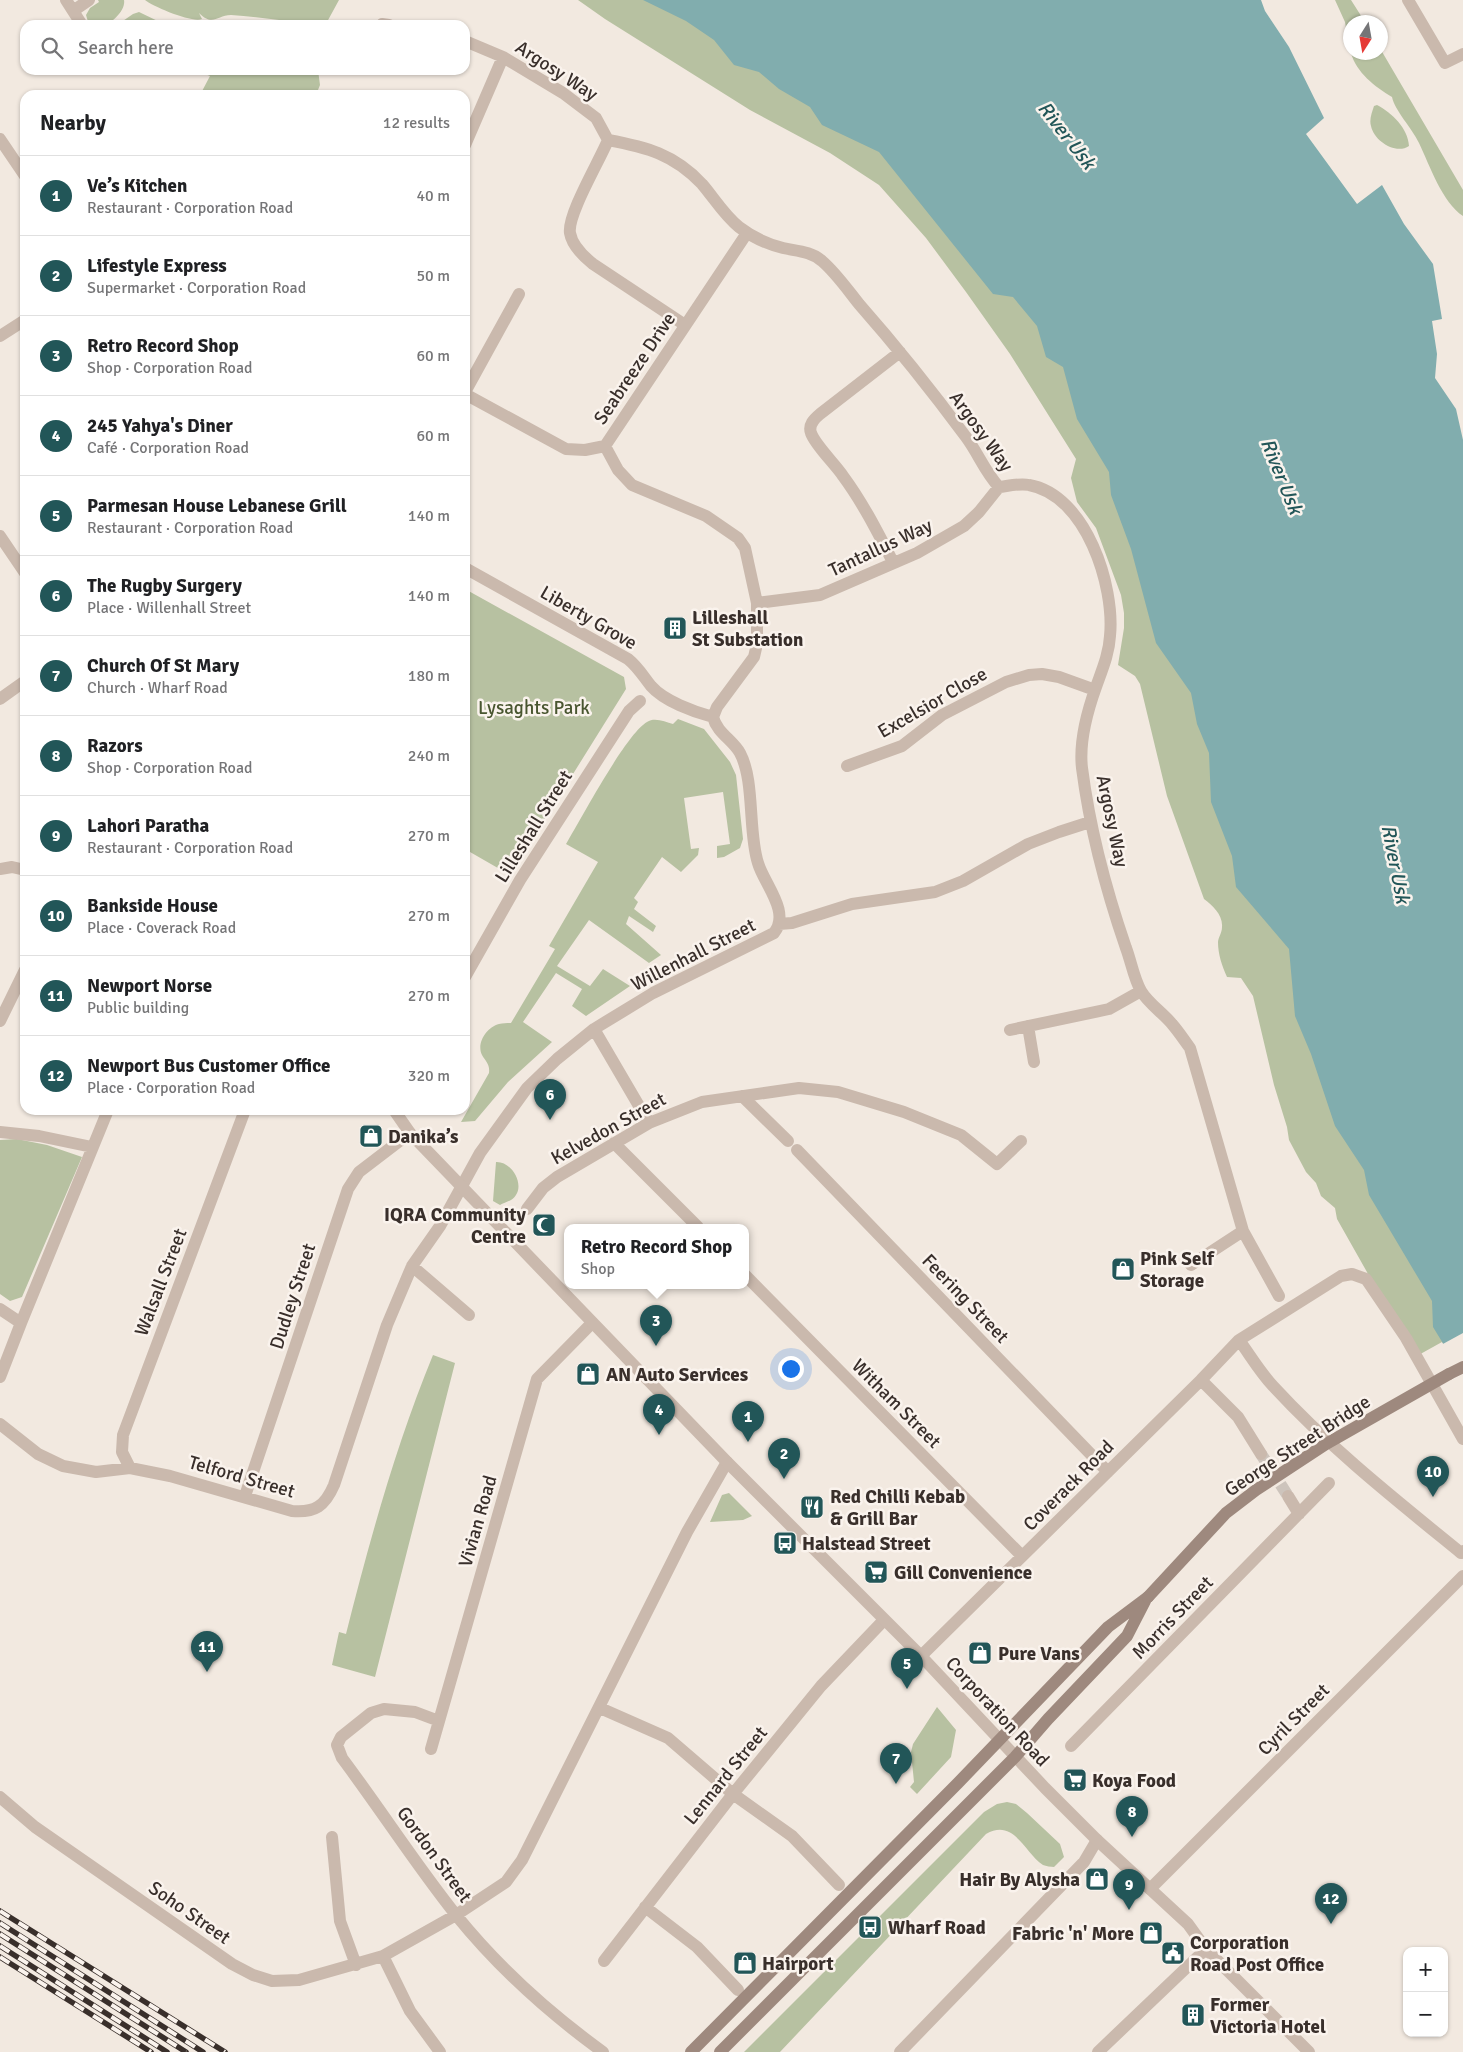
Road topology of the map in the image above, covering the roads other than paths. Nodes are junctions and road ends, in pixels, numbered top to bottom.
1 (88, 0) edge
2 (1408, 0) edge
3 (70, 5) edge
4 (79, 20) edge
5 (470, 43) edge
6 (1463, 54) edge
7 (503, 57) junction
8 (470, 133) edge
9 (0, 139) edge
10 (608, 140) junction
11 (20, 169) edge
12 (747, 233) junction
13 (519, 294) dead end
14 (20, 323) edge
15 (685, 325) junction
16 (0, 336) edge
17 (900, 352) junction
18 (470, 384) edge
19 (470, 396) edge
20 (605, 446) junction
21 (999, 487) junction
22 (0, 536) edge
23 (893, 562) junction
24 (20, 566) edge
25 (470, 571) edge
26 (757, 603) junction
27 (20, 684) edge
28 (1094, 690) junction
29 (0, 698) edge
30 (640, 701) dead end
31 (713, 717) junction
32 (847, 766) dead end
33 (1090, 822) junction
34 (0, 869) edge
35 (20, 869) edge
36 (779, 924) junction
37 (470, 968) edge
38 (20, 980) edge
39 (1141, 991) junction
40 (0, 1021) edge
41 (1028, 1026) junction
42 (594, 1029) junction
43 (1010, 1030) dead end
44 (1034, 1062) dead end
45 (742, 1096) junction
46 (106, 1115) edge
47 (243, 1115) edge
48 (397, 1115) edge
49 (649, 1123) junction
50 (0, 1132) edge
51 (410, 1133) junction
52 (1021, 1142) dead end
53 (614, 1144) junction
54 (92, 1147) junction
55 (462, 1187) junction
56 (527, 1209) dead end
57 (695, 1224) edge
58 (1242, 1231) junction
59 (1191, 1265) dead end
60 (412, 1266) junction
61 (749, 1279) edge
62 (1279, 1296) dead end
63 (0, 1309) edge
64 (469, 1315) dead end
65 (22, 1323) junction
66 (592, 1323) junction
67 (1239, 1340) junction
68 (1463, 1367) edge
69 (0, 1377) edge
70 (1201, 1380) junction
71 (0, 1424) edge
72 (1463, 1439) edge
73 (1261, 1454) tunnel mouth
74 (727, 1462) junction
75 (130, 1468) junction
76 (1108, 1472) junction
77 (1329, 1484) dead end
78 (245, 1496) junction
79 (1288, 1496) tunnel mouth
80 (1299, 1514) junction
81 (1463, 1551) edge
82 (1022, 1556) junction
83 (1463, 1576) edge
84 (1148, 1597) junction
85 (884, 1620) junction
86 (921, 1656) junction
87 (600, 1708) junction
88 (438, 1721) junction
89 (999, 1739) junction
90 (1071, 1746) dead end
91 (431, 1749) dead end
92 (1015, 1757) junction
93 (733, 1794) junction
94 (0, 1797) edge
95 (332, 1836) dead end
96 (1097, 1840) junction
97 (839, 1885) dead end
98 (1150, 1888) junction
99 (645, 1907) junction
100 (456, 1915) junction
101 (1206, 1949) junction
102 (383, 1956) junction
103 (604, 1961) dead end
104 (356, 1965) junction
105 (738, 1990) dead end
106 (440, 2052) edge
107 (603, 2052) edge
108 (691, 2052) edge
109 (720, 2052) edge
110 (900, 2052) edge
111 (1098, 2052) edge
112 (1309, 2052) edge

1 - 3 street
2 - 6 street
3 - 4 street
5 - 7 street, Argosy Way
7 - 8 street
7 - 10 street, Argosy Way
9 - 11 street
10 - 12 street, Argosy Way
10 - 15 street
12 - 15 street, Seabreeze Drive
12 - 17 street, Argosy Way
13 - 18 street
14 - 16 street
15 - 20 street, Seabreeze Drive
17 - 21 street, Argosy Way
17 - 23 street
19 - 20 street, Seabreeze Drive
20 - 26 street
21 - 23 street, Tantallus Way
21 - 28 street, Argosy Way
22 - 24 street
23 - 26 street, Tantallus Way
25 - 31 street, Liberty Grove
26 - 31 street
27 - 29 street
28 - 32 street, Excelsior Close
28 - 33 street, Argosy Way
30 - 37 street, Lilleshall Street
31 - 36 street
33 - 36 street, Willenhall Street
33 - 39 street, Argosy Way
34 - 35 street
36 - 42 street, Willenhall Street
38 - 40 street
39 - 41 street
39 - 58 street, Argosy Way
41 - 43 street
41 - 44 street
42 - 49 street
42 - 55 street, Willenhall Street
45 - 49 street, Kelvedon Street
45 - 52 street, Kelvedon Street
45 - 76 street, Feering Street
46 - 54 street
47 - 75 street, Walsall Street
48 - 51 street, Corporation Road
49 - 53 street, Kelvedon Street
50 - 54 street
51 - 55 street, Corporation Road
51 - 78 street, Dudley Street
53 - 56 street, Kelvedon Street
53 - 57 street
54 - 65 street
55 - 60 street, Telford Street
55 - 66 street, Corporation Road
58 - 59 street
58 - 62 street, Argosy Way
60 - 64 street
60 - 78 street, Telford Street
61 - 82 street, Witham Street
63 - 65 street
65 - 69 street
66 - 74 street, Corporation Road
66 - 88 street, Vivian Road
67 - 70 street, Coverack Road
67 - 72 street, Coverack Road
67 - 81 street
68 - 84 main road, George Street Bridge, bridge
70 - 73 street
70 - 76 street, Coverack Road
71 - 75 street, Telford Street
74 - 85 street, Corporation Road
74 - 87 street
75 - 78 street, Telford Street
76 - 82 street, Coverack Road
77 - 80 street, Morris Street
79 - 80 street
80 - 90 street, Morris Street
82 - 86 street, Coverack Road
83 - 98 street, Cyril Street
84 - 89 main road, George Street Bridge
84 - 92 main road, George Street Bridge
85 - 86 street, Corporation Road
85 - 93 street, Lennard Street
86 - 89 street, Corporation Road
87 - 93 street
87 - 100 street
88 - 91 street, Vivian Road
88 - 100 street, Gordon Street
89 - 92 street, Corporation Road
89 - 108 main road
92 - 96 street, Corporation Road
92 - 109 main road
93 - 97 street
93 - 99 street, Lennard Street
94 - 104 street, Soho Street
95 - 104 street
96 - 98 street, Corporation Road
96 - 110 street
98 - 101 street, Corporation Road
99 - 103 street, Lennard Street
99 - 105 street
100 - 102 street
100 - 107 street, Gordon Street
101 - 111 street
101 - 112 street, Corporation Road
102 - 104 street, Soho Street
102 - 106 street

